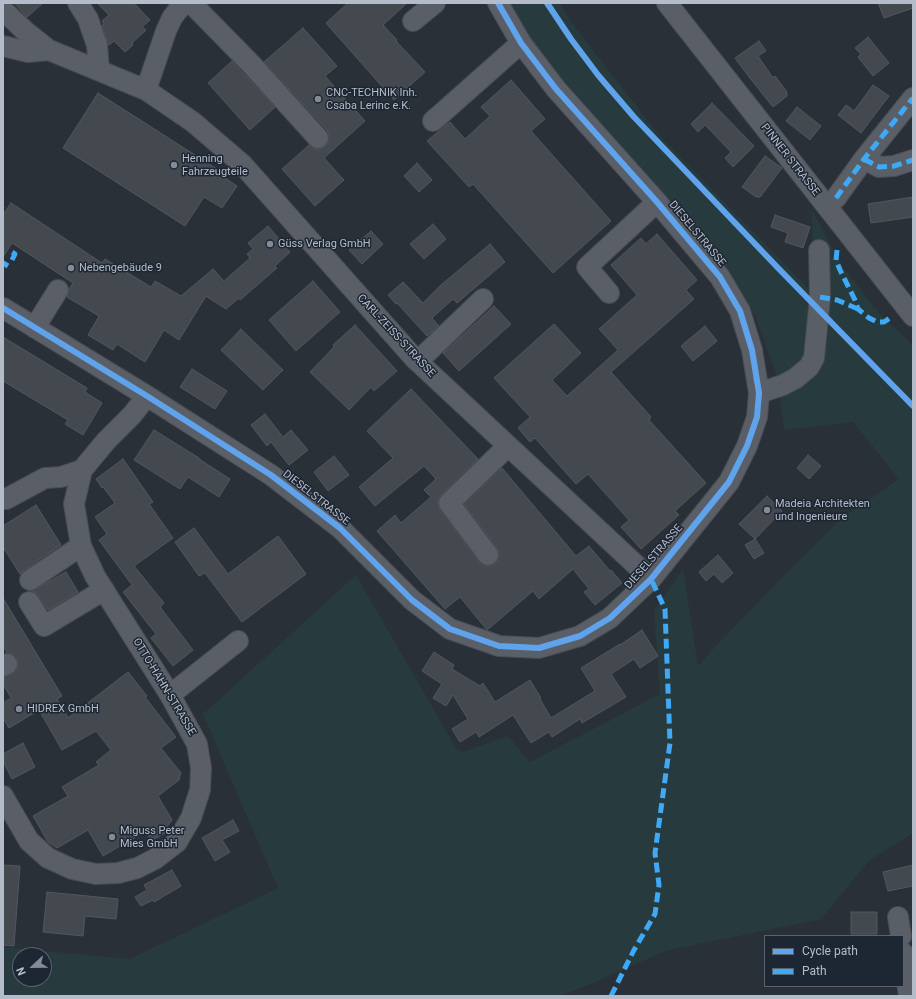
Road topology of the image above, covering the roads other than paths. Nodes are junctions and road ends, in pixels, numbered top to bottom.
1 (78, 3) edge
2 (184, 3) edge
3 (191, 3) edge
4 (435, 3) edge
5 (498, 3) edge
6 (667, 3) edge
7 (3, 10) edge
8 (413, 22) dead end
9 (521, 43) junction
10 (3, 46) edge
11 (49, 50) junction
12 (99, 70) junction
13 (146, 90) junction
14 (913, 98) edge
15 (433, 121) dead end
16 (318, 138) dead end
17 (864, 159) junction
18 (913, 160) edge
19 (836, 198) dead end
20 (657, 202) junction
21 (819, 250) dead end
22 (58, 290) dead end
23 (609, 293) dead end
24 (483, 299) dead end
25 (3, 308) edge
26 (913, 316) edge
27 (35, 328) junction
28 (418, 361) junction
29 (759, 393) junction
30 (147, 396) junction
31 (508, 446) junction
32 (82, 470) junction
33 (3, 499) edge
34 (81, 546) junction
35 (488, 555) dead end
36 (651, 578) junction
37 (30, 580) dead end
38 (104, 590) junction
39 (29, 602) dead end
40 (238, 641) dead end
41 (170, 695) junction
42 (3, 796) edge
43 (10, 824) edge
44 (904, 960) edge
45 (909, 996) edge

1 - 12 street
2 - 13 street
3 - 16 street
4 - 8 street
5 - 9 street, DIESELSTRASSE
6 - 26 street, PINNER STRASSE
7 - 11 street
9 - 15 street
9 - 20 street, DIESELSTRASSE
10 - 11 street
11 - 12 street, CARL-ZEISS-STRASSE
12 - 13 street, CARL-ZEISS-STRASSE
13 - 28 street, CARL-ZEISS-STRASSE
14 - 17 street
17 - 18 street
17 - 19 street
20 - 23 street
20 - 29 street, DIESELSTRASSE
21 - 29 street
22 - 27 street
24 - 28 street
25 - 27 street, DIESELSTRASSE
27 - 30 street, DIESELSTRASSE
28 - 31 street, CARL-ZEISS-STRASSE
29 - 36 street, DIESELSTRASSE
30 - 32 street, OTTO-HAHN-STRASSE
30 - 36 street, DIESELSTRASSE
31 - 35 street
31 - 36 street, CARL-ZEISS-STRASSE
32 - 33 street
32 - 34 street, OTTO-HAHN-STRASSE
34 - 37 street
34 - 38 street, OTTO-HAHN-STRASSE
38 - 39 street
38 - 41 street, OTTO-HAHN-STRASSE
40 - 41 street
41 - 43 street, OTTO-HAHN-STRASSE
42 - 43 street, OTTO-HAHN-STRASSE
44 - 45 street

